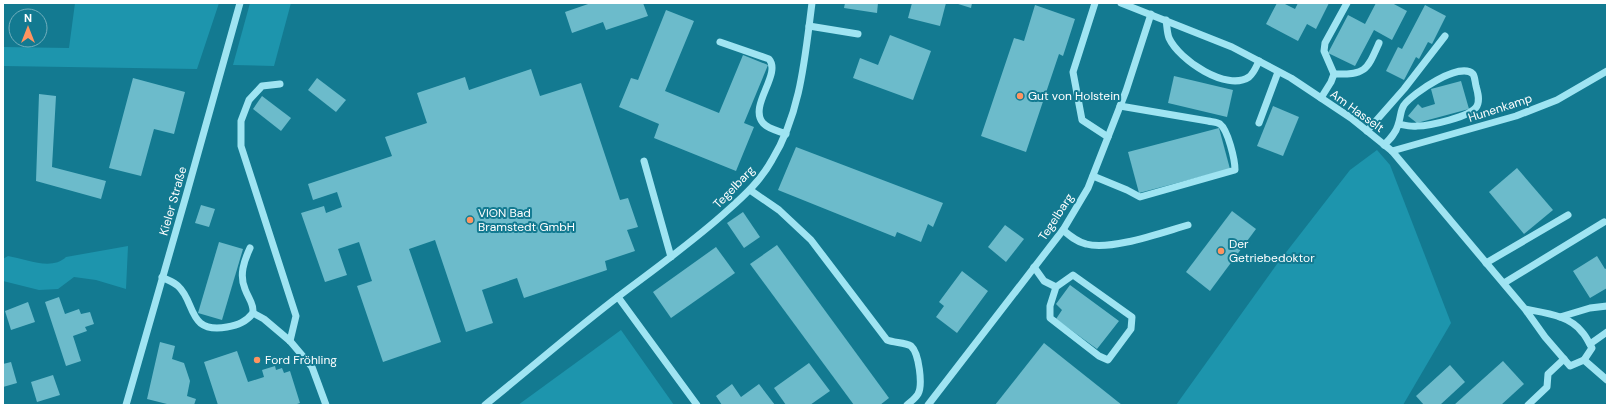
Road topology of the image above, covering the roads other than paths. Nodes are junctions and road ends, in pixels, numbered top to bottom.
1 (240, 3) edge
2 (812, 3) edge
3 (1095, 3) edge
4 (1348, 3) edge
5 (1126, 4) edge
6 (1139, 6) edge
7 (1151, 14) junction
8 (1166, 20) junction
9 (809, 26) junction
10 (858, 34) dead end
11 (1445, 36) dead end
12 (720, 42) dead end
13 (1379, 43) dead end
14 (1259, 61) junction
15 (1607, 71) edge
16 (1278, 72) junction
17 (1334, 74) junction
18 (280, 84) dead end
19 (1320, 98) junction
20 (1120, 106) junction
21 (1259, 123) dead end
22 (1399, 124) junction
23 (1367, 131) junction
24 (786, 134) junction
25 (1108, 137) junction
26 (1384, 145) junction
27 (1392, 151) junction
28 (644, 161) dead end
29 (1093, 176) junction
30 (750, 190) junction
31 (1568, 215) dead end
32 (1604, 222) dead end
33 (1188, 225) dead end
34 (1063, 230) junction
35 (250, 248) dead end
36 (671, 257) junction
37 (1486, 263) junction
38 (1034, 267) junction
39 (162, 277) junction
40 (1504, 283) junction
41 (1056, 287) junction
42 (618, 297) junction
43 (1607, 306) edge
44 (1525, 309) junction
45 (253, 313) junction
46 (1560, 317) junction
47 (1607, 332) edge
48 (290, 342) junction
49 (1590, 344) junction
50 (1564, 359) junction
51 (1584, 360) junction
52 (1607, 380) edge
53 (126, 405) edge
54 (326, 405) edge
55 (485, 405) edge
56 (697, 405) edge
57 (907, 405) edge
58 (928, 405) edge
59 (1528, 405) edge

1 - 39 street, Kieler Straße
2 - 9 street, Tegelbarg
3 - 25 street
4 - 17 street
5 - 6 street, Am Hasselt
6 - 7 street, Am Hasselt
7 - 8 street, Am Hasselt
7 - 20 street, Tegelbarg
8 - 14 street, Am Hasselt
8 - 14 street
9 - 10 street
9 - 24 street, Tegelbarg
11 - 23 street
12 - 24 street
13 - 17 street
14 - 16 street, Am Hasselt
15 - 27 street, Hunenkamp
16 - 19 street, Am Hasselt
16 - 21 street
17 - 19 street
18 - 48 street
19 - 23 street, Am Hasselt
20 - 25 street, Tegelbarg
20 - 29 street
22 - 22 street
22 - 26 street
23 - 26 street, Am Hasselt
24 - 30 street, Tegelbarg
25 - 29 street, Tegelbarg
26 - 27 street, Am Hasselt
27 - 37 street, Am Hasselt
28 - 36 street
29 - 34 street, Tegelbarg
30 - 36 street, Tegelbarg
30 - 57 street
31 - 37 street
32 - 40 street
33 - 34 street
34 - 38 street, Tegelbarg
35 - 45 street
36 - 42 street, Tegelbarg
37 - 40 street, Am Hasselt
38 - 41 street
38 - 58 street, Tegelbarg
39 - 45 street
39 - 53 street, Kieler Straße
40 - 44 street, Am Hasselt
41 - 41 street
42 - 55 street, Tegelbarg
42 - 56 street
43 - 46 street
44 - 46 street
44 - 50 street, Am Hasselt
45 - 48 street
46 - 49 street
47 - 49 street
48 - 54 street
49 - 51 street
50 - 51 street
50 - 59 street
51 - 52 street

